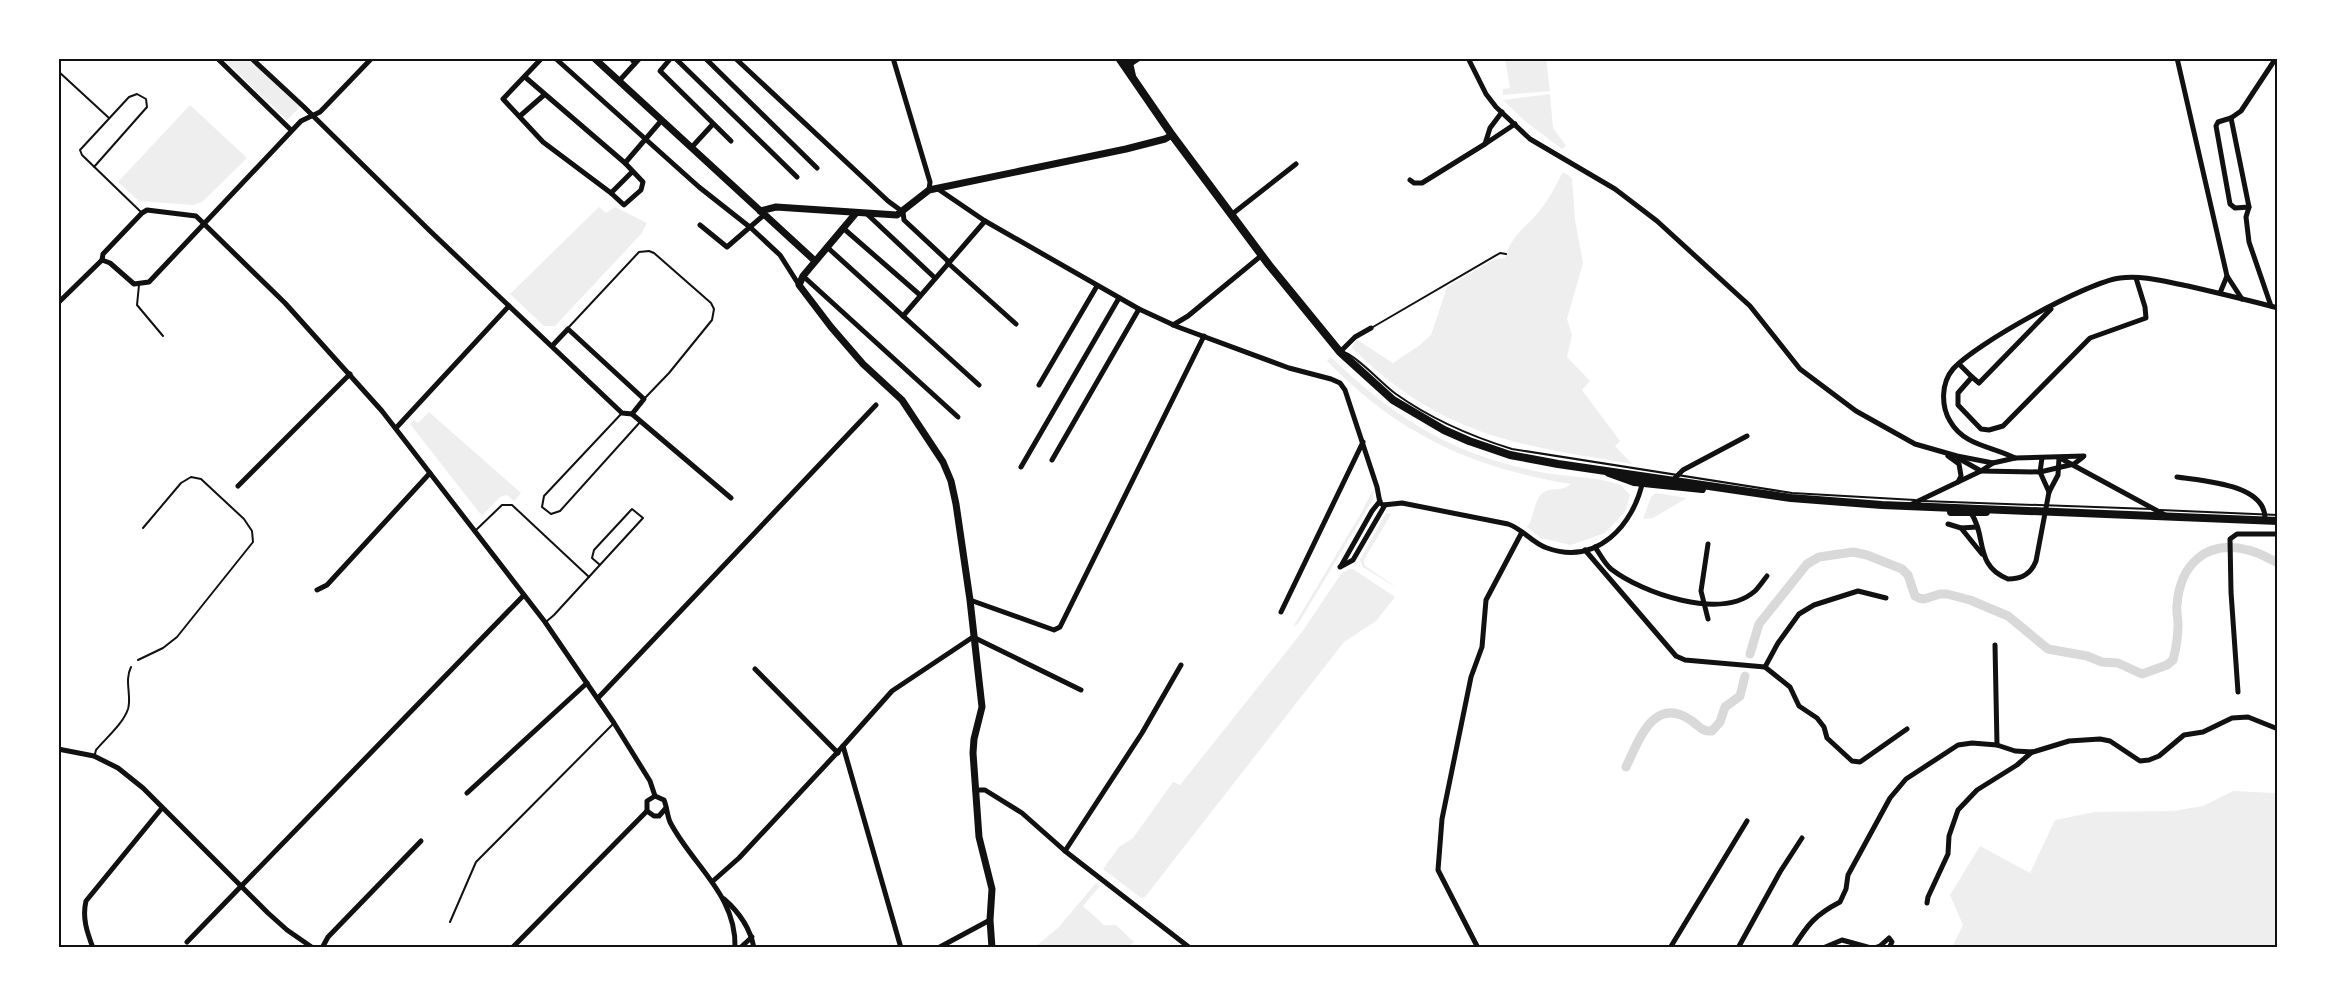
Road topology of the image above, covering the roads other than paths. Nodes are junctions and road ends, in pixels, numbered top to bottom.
1 (217, 58) edge
2 (251, 58) edge
3 (372, 58) edge
4 (543, 58) edge
5 (555, 58) edge
6 (594, 58) edge
7 (630, 58) edge
8 (640, 58) edge
9 (673, 58) edge
10 (705, 58) edge
11 (735, 58) edge
12 (893, 58) edge
13 (1119, 58) edge
14 (1140, 58) edge
15 (1467, 58) edge
16 (2177, 58) edge
17 (2276, 58) edge
18 (1129, 62) edge
19 (635, 64) junction
20 (2277, 65) edge
21 (2268, 69) junction
22 (58, 71) edge
23 (1132, 76) junction
24 (525, 77) junction
25 (619, 81) junction
26 (544, 95) junction
27 (1502, 112) junction
28 (312, 116) junction
29 (520, 116) junction
30 (109, 118) junction
31 (2231, 118) junction
32 (661, 121) junction
33 (713, 124) junction
34 (1515, 124) junction
35 (291, 130) junction
36 (1172, 135) junction
37 (645, 139) junction
38 (731, 141) dead end
39 (1485, 144) junction
40 (691, 148) junction
41 (625, 163) junction
42 (1296, 164) dead end
43 (94, 167) junction
44 (817, 168) dead end
45 (632, 172) junction
46 (797, 177) dead end
47 (1410, 180) dead end
48 (938, 189) junction
49 (929, 190) junction
50 (611, 194) junction
51 (888, 201) junction
52 (2249, 207) junction
53 (903, 212) junction
54 (142, 213) junction
55 (762, 213) junction
56 (856, 213) junction
57 (867, 214) junction
58 (884, 215) junction
59 (1232, 215) junction
60 (985, 220) junction
61 (203, 223) junction
62 (700, 225) dead end
63 (751, 228) junction
64 (843, 228) junction
65 (827, 247) junction
66 (1506, 254) dead end
67 (1262, 255) junction
68 (102, 260) junction
69 (815, 261) junction
70 (948, 263) junction
71 (2227, 274) junction
72 (803, 276) junction
73 (935, 278) junction
74 (2136, 278) junction
75 (139, 285) junction
76 (799, 285) junction
77 (1097, 286) junction
78 (2220, 293) junction
79 (920, 295) junction
80 (1119, 298) junction
81 (2241, 299) junction
82 (58, 303) edge
83 (509, 306) junction
84 (2054, 306) junction
85 (2274, 307) edge
86 (1138, 309) junction
87 (903, 316) junction
88 (1016, 324) dead end
89 (1173, 325) junction
90 (1371, 328) joint
91 (568, 329) junction
92 (163, 336) dead end
93 (1204, 336) junction
94 (552, 346) junction
95 (1340, 352) junction
96 (1959, 364) junction
97 (350, 374) junction
98 (1972, 377) junction
99 (979, 385) dead end
100 (1039, 385) dead end
101 (644, 399) junction
102 (876, 405) dead end
103 (622, 413) junction
104 (632, 414) junction
105 (958, 417) dead end
106 (641, 421) junction
107 (396, 428) junction
108 (1747, 436) dead end
109 (1363, 442) junction
110 (1989, 447) junction
111 (1941, 453) junction
112 (1953, 455) junction
113 (2015, 458) junction
114 (2042, 458) junction
115 (2059, 458) junction
116 (1052, 460) dead end
117 (2001, 462) junction
118 (1993, 463) junction
119 (2074, 464) junction
120 (1021, 467) dead end
121 (2058, 469) junction
122 (1981, 471) junction
123 (2040, 472) junction
124 (430, 473) junction
125 (2177, 477) dead end
126 (1644, 480) junction
127 (1673, 481) junction
128 (1958, 482) junction
129 (238, 486) dead end
130 (2049, 492) junction
131 (731, 498) dead end
132 (1919, 500) junction
133 (1382, 503) junction
134 (1882, 505) junction
135 (1910, 505) junction
136 (2039, 508) junction
137 (2010, 509) junction
138 (2162, 512) junction
139 (2277, 515) edge
140 (2265, 517) junction
141 (1976, 518) junction
142 (2277, 520) edge
143 (1948, 524) dead end
144 (143, 528) dead end
145 (1961, 528) junction
146 (475, 531) junction
147 (1522, 532) junction
148 (2277, 534) edge
149 (1708, 544) dead end
150 (1595, 547) junction
151 (1585, 550) junction
152 (1982, 555) junction
153 (600, 565) junction
154 (1767, 576) dead end
155 (589, 577) junction
156 (317, 590) dead end
157 (524, 595) junction
158 (1887, 598) dead end
159 (970, 600) junction
160 (1705, 604) junction
161 (1281, 612) dead end
162 (1708, 619) dead end
163 (545, 622) junction
164 (973, 637) junction
165 (1995, 645) dead end
166 (138, 660) dead end
167 (1181, 665) dead end
168 (132, 667) dead end
169 (1766, 667) junction
170 (755, 669) dead end
171 (587, 683) junction
172 (1081, 690) dead end
173 (2238, 692) dead end
174 (598, 698) junction
175 (614, 723) junction
176 (1907, 729) dead end
177 (2277, 729) edge
178 (1996, 745) junction
179 (843, 746) junction
180 (58, 749) edge
181 (2033, 752) junction
182 (837, 753) junction
183 (94, 756) junction
184 (975, 790) junction
185 (467, 793) dead end
186 (655, 796) junction
187 (162, 808) junction
188 (666, 808) junction
189 (647, 811) junction
190 (659, 816) junction
191 (670, 821) junction
192 (1747, 821) dead end
193 (1802, 838) dead end
194 (421, 841) dead end
195 (1065, 851) junction
196 (713, 881) junction
197 (241, 886) junction
198 (724, 899) junction
199 (1927, 903) dead end
200 (990, 920) junction
201 (450, 922) dead end
202 (752, 937) junction
203 (187, 942) dead end
204 (93, 948) edge
205 (313, 948) edge
206 (322, 948) edge
207 (512, 948) edge
208 (735, 948) edge
209 (740, 948) edge
210 (754, 948) edge
211 (901, 948) edge
212 (938, 948) edge
213 (992, 948) edge
214 (1190, 948) edge
215 (1478, 948) edge
216 (1670, 948) edge
217 (1738, 948) edge
218 (1793, 948) edge
219 (1823, 948) edge
220 (1872, 948) edge
221 (1889, 948) edge

1 - 35 street
2 - 28 street
3 - 28 street
4 - 24 street
5 - 37 street
6 - 25 street
7 - 19 street
8 - 19 street
9 - 33 street
9 - 46 street
10 - 44 street
11 - 51 street
12 - 49 street
13 - 23 main road
14 - 18 street
15 - 27 street
16 - 71 street
17 - 21 street
18 - 23 main road
19 - 25 street
20 - 21 street
21 - 31 street
22 - 30 lane
23 - 36 main road
24 - 26 street
24 - 29 street
25 - 32 street
26 - 29 street
26 - 41 street
27 - 34 street
27 - 39 street
28 - 35 street
28 - 83 street
29 - 50 street
30 - 43 lane
30 - 43 lane
31 - 52 street
31 - 52 street
32 - 37 street
32 - 40 street
33 - 38 street
33 - 40 street
34 - 39 street
34 - 111 street
35 - 61 street
36 - 48 street
36 - 59 main road
37 - 41 street
37 - 63 street
39 - 47 street
40 - 55 street
41 - 45 street
42 - 59 street
43 - 54 lane
45 - 50 street
45 - 50 street
48 - 49 street
48 - 60 street
49 - 53 street
51 - 53 street
51 - 58 street
52 - 85 street
53 - 58 street
53 - 70 street
54 - 61 street
54 - 68 street
55 - 56 street
55 - 63 street
55 - 69 street
56 - 57 street
56 - 64 street
57 - 58 street
57 - 73 street
59 - 67 main road
60 - 70 street
60 - 77 street
61 - 75 street
61 - 97 street
62 - 63 street
63 - 76 street
64 - 65 street
64 - 79 street
65 - 69 street
65 - 87 street
66 - 90 lane
67 - 89 street
67 - 95 main road
68 - 75 street
68 - 82 street
69 - 72 street
70 - 73 street
70 - 88 street
71 - 78 street
71 - 81 street
72 - 76 street
72 - 105 street
73 - 79 street
74 - 78 street
74 - 84 street
74 - 98 street
75 - 92 lane
76 - 159 street
77 - 80 street
77 - 100 street
78 - 81 street
79 - 87 street
80 - 86 street
80 - 120 street
81 - 85 street
83 - 94 street
83 - 107 street
84 - 96 street
84 - 98 street
86 - 89 street
86 - 116 street
87 - 99 street
89 - 93 street
90 - 95 street
91 - 94 street
91 - 101 street
91 - 101 lane
93 - 109 street
93 - 159 street
94 - 103 street
95 - 126 main road
95 - 127 lane
96 - 98 street
96 - 110 street
97 - 107 street
97 - 129 street
101 - 104 street
102 - 174 street
103 - 104 street
103 - 106 lane
104 - 106 street
106 - 131 street
107 - 124 street
108 - 127 street
109 - 133 street
109 - 161 street
110 - 113 street
110 - 117 street
111 - 112 street
111 - 128 street
112 - 118 street
112 - 122 street
113 - 114 street
113 - 117 street
114 - 115 street
114 - 123 street
115 - 119 street
115 - 119 street
115 - 121 street
117 - 118 street
118 - 122 street
119 - 121 street
119 - 138 street
121 - 123 street
121 - 130 street
122 - 123 street
122 - 128 street
123 - 130 street
124 - 146 street
124 - 156 street
125 - 140 street
126 - 127 main road
126 - 150 street
127 - 132 lane
127 - 134 main road
128 - 132 street
130 - 152 street
132 - 135 street
132 - 136 lane
133 - 133 street
133 - 147 street
134 - 135 main road
134 - 141 main road
135 - 137 main road
136 - 137 main road
136 - 138 main road
137 - 141 main road
138 - 140 main road
139 - 140 lane
140 - 142 main road
141 - 145 street
141 - 152 street
143 - 145 street
144 - 166 lane
145 - 152 street
146 - 155 lane
146 - 157 street
147 - 151 street
147 - 215 street
148 - 173 street
149 - 160 street
150 - 151 street
150 - 160 street
151 - 169 street
153 - 153 lane
153 - 155 lane
154 - 160 street
155 - 163 lane
157 - 163 street
157 - 197 street
158 - 169 street
159 - 164 street
160 - 162 street
163 - 171 street
164 - 172 street
164 - 179 street
164 - 184 street
165 - 178 street
167 - 195 street
168 - 183 lane
169 - 176 street
170 - 182 street
171 - 174 street
171 - 185 street
174 - 175 street
175 - 186 street
175 - 201 lane
177 - 181 street
178 - 181 street
178 - 218 street
179 - 182 street
179 - 211 street
180 - 183 street
181 - 199 street
182 - 196 street
183 - 187 street
184 - 195 street
184 - 200 street
186 - 188 street
186 - 189 street
187 - 197 street
187 - 204 street
188 - 190 street
188 - 191 street
189 - 190 street
189 - 207 street
190 - 191 street
191 - 196 street
192 - 216 street
193 - 217 street
194 - 206 street
195 - 214 street
196 - 198 street
197 - 203 street
197 - 205 street
198 - 202 street
198 - 208 street
200 - 212 street
200 - 213 street
202 - 209 street
202 - 210 street
219 - 220 street
220 - 221 street

